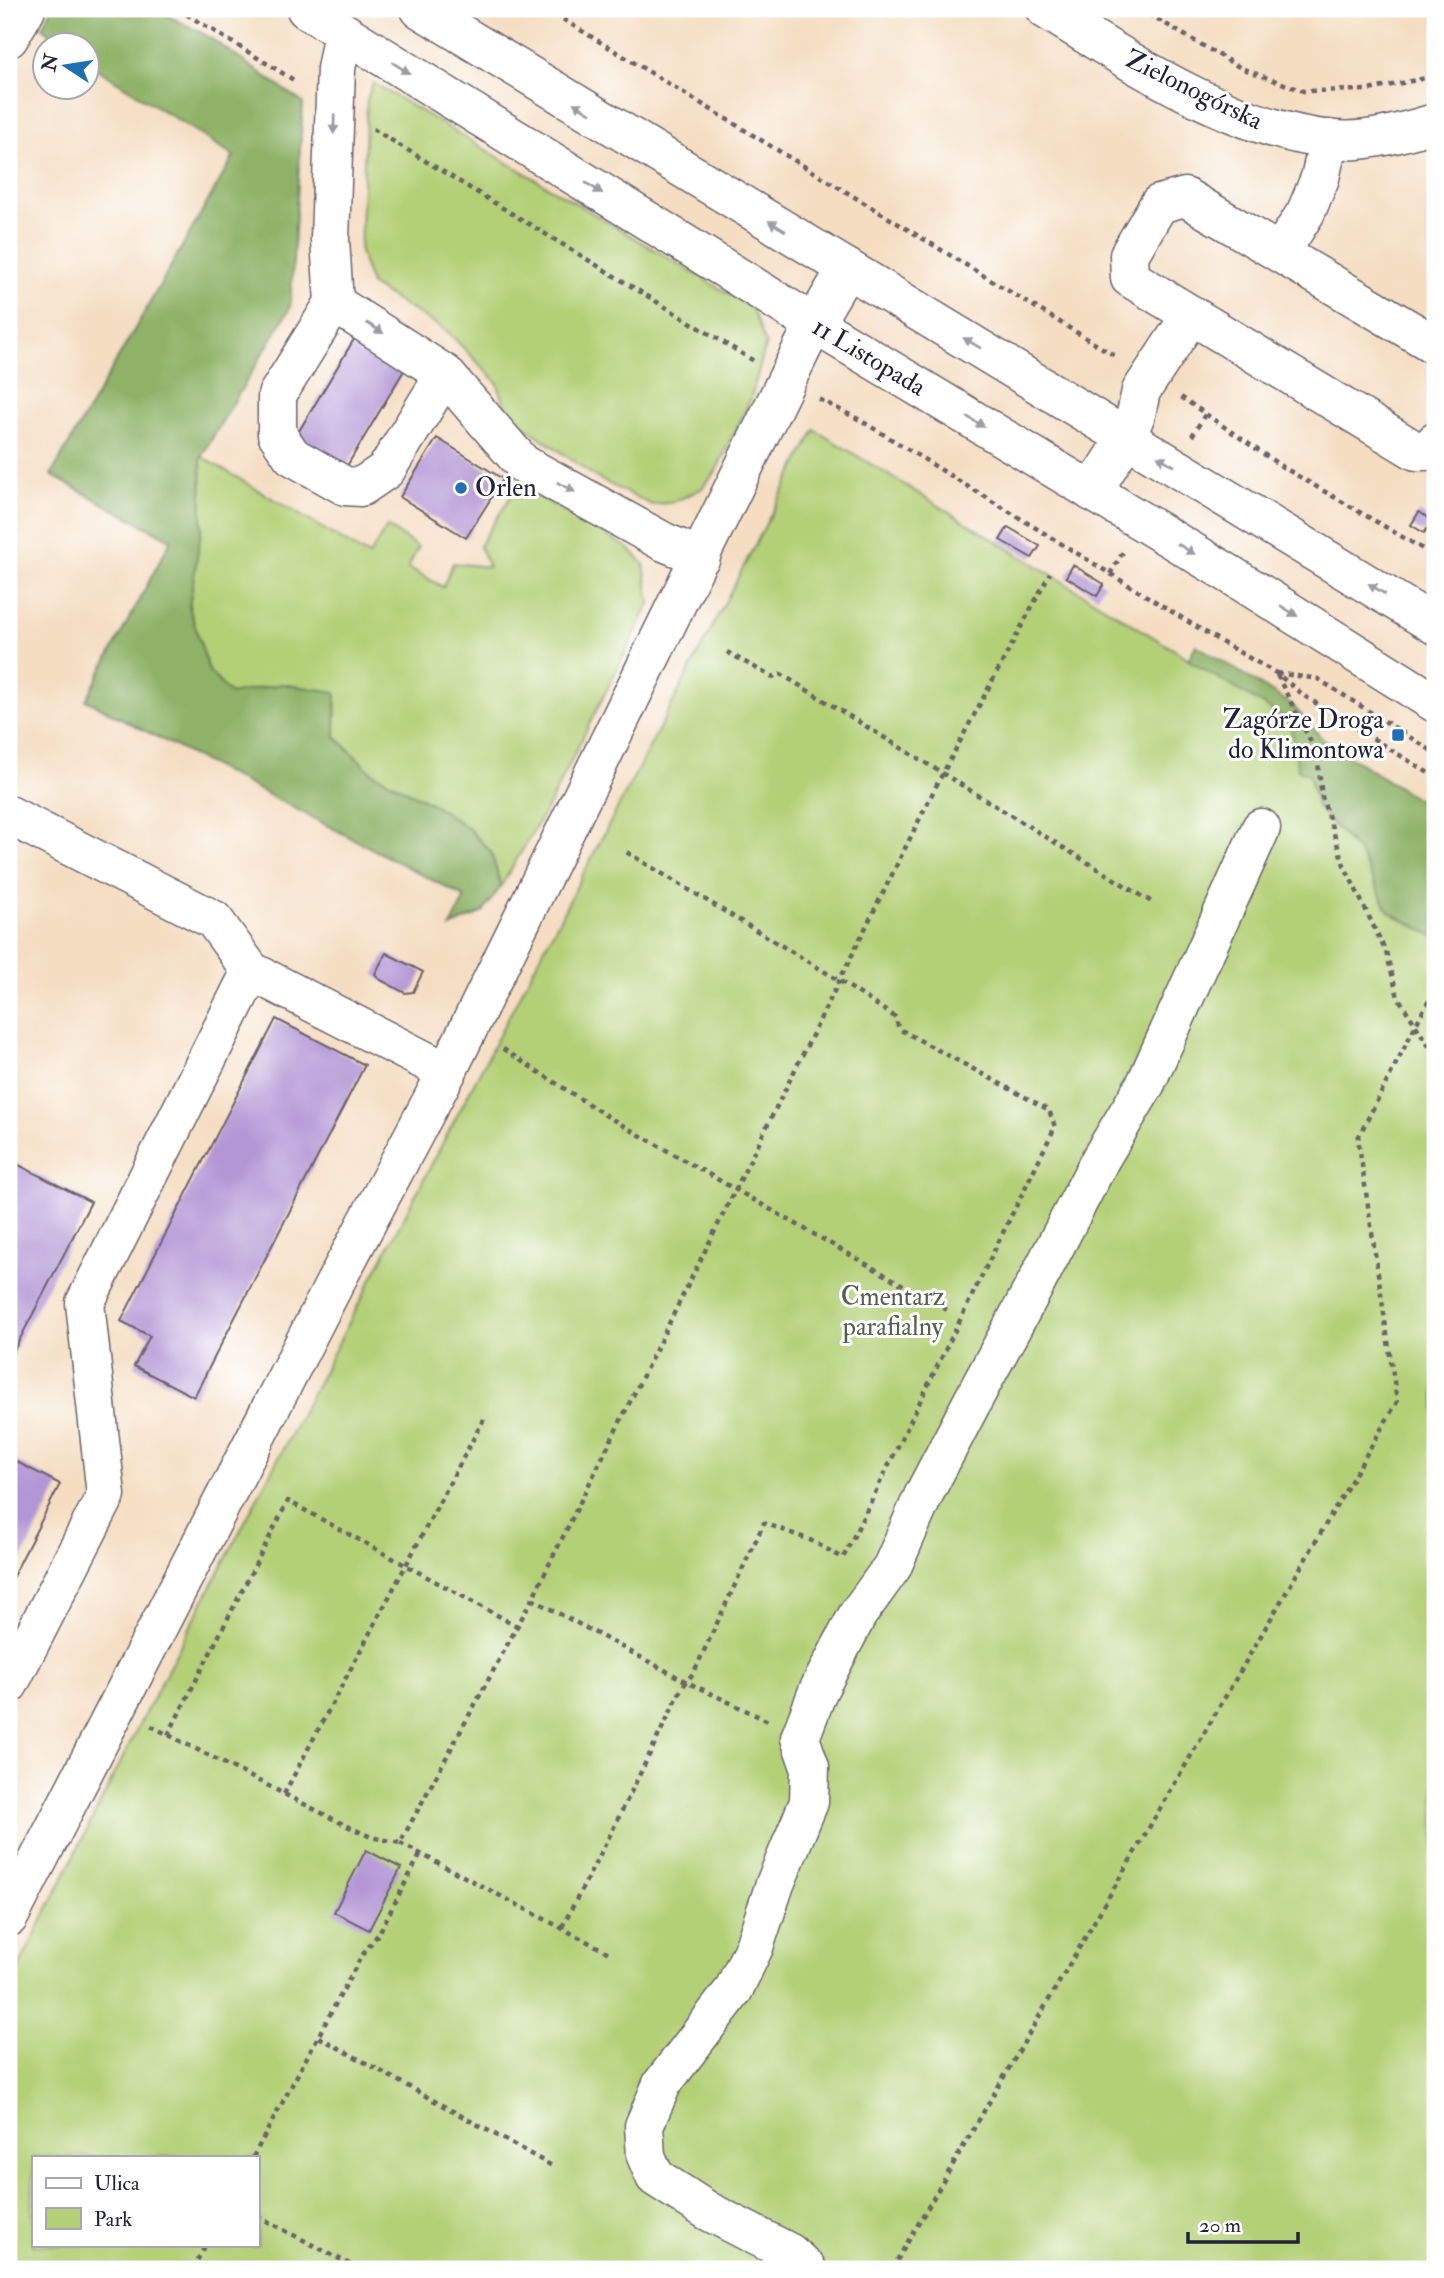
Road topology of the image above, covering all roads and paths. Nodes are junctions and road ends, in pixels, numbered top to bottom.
1 (26, 9) edge
2 (178, 9) edge
3 (306, 9) edge
4 (420, 9) edge
5 (546, 9) edge
6 (1045, 9) edge
7 (1140, 9) edge
8 (350, 20) edge
9 (9, 38) edge
10 (1435, 76) edge
11 (335, 105) junction
12 (1435, 123) edge
13 (1329, 139) junction
14 (1280, 253) junction
15 (847, 268) junction
16 (334, 303) junction
17 (1191, 315) junction
18 (814, 324) junction
19 (1435, 345) edge
20 (445, 374) junction
21 (785, 380) junction
22 (1146, 384) junction
23 (1091, 415) junction
24 (1127, 437) junction
25 (1435, 442) edge
26 (1092, 492) junction
27 (1435, 556) edge
28 (701, 557) junction
29 (1050, 573) dead end
30 (1435, 625) edge
31 (727, 652) dead end
32 (1276, 673) junction
33 (1435, 703) edge
34 (1435, 753) edge
35 (943, 773) junction
36 (1435, 777) edge
37 (9, 815) edge
38 (1261, 828) dead end
39 (623, 850) dead end
40 (1155, 904) dead end
41 (251, 971) junction
42 (840, 981) junction
43 (1435, 993) edge
44 (1416, 1026) junction
45 (503, 1049) dead end
46 (1435, 1056) edge
47 (447, 1072) junction
48 (737, 1189) junction
49 (947, 1310) dead end
50 (486, 1415) dead end
51 (406, 1565) junction
52 (532, 1599) junction
53 (517, 1626) junction
54 (687, 1682) junction
55 (9, 1684) edge
56 (116, 1709) junction
57 (168, 1735) junction
58 (800, 1738) junction
59 (284, 1794) junction
60 (400, 1843) junction
61 (421, 1853) junction
62 (9, 1917) edge
63 (562, 1927) junction
64 (609, 1953) dead end
65 (319, 2037) junction
66 (254, 2156) edge
67 (554, 2167) dead end
68 (259, 2217) edge
69 (205, 2246) edge
70 (192, 2269) edge
71 (359, 2269) edge
72 (807, 2269) edge
73 (892, 2269) edge

1 - 9 main road
2 - 11 path
3 - 8 main road, 11 Listopada
15 -> 4 main road
5 - 22 path
6 - 13 main road, Zielonogórska
7 - 10 path
8 - 11 main road
8 -> 18 main road, 11 Listopada
11 -> 16 main road
11 - 21 path
12 - 13 main road, Zielonogórska
13 - 14 main road
14 - 17 main road
14 - 19 main road
15 - 18 main road
23 -> 15 main road
16 -> 20 main road
16 - 20 main road
17 - 22 main road
17 - 25 main road
18 - 21 main road
18 -> 26 main road, 11 Listopada
20 -> 28 main road
21 - 28 main road
21 - 32 path
22 - 23 main road
22 - 24 main road
22 - 27 path
23 - 24 main road
24 - 26 main road
30 -> 24 main road
26 -> 33 main road, 11 Listopada
28 - 47 main road
29 - 35 path
31 - 35 path
32 - 34 path
32 - 36 path
32 - 44 path
35 - 40 path
35 - 42 path
37 - 41 main road
38 - 58 main road
39 - 42 path
41 - 47 main road
41 - 55 main road
42 - 48 path
42 - 54 path
43 - 44 path
44 - 46 path
44 - 73 path
45 - 48 path
47 - 56 main road
48 - 49 path
48 - 52 path
50 - 51 path
51 - 53 path
51 - 57 path
51 - 59 path
52 - 53 path
52 - 54 path
53 - 60 path
54 - 58 path
54 - 63 path
56 - 57 path
56 - 62 main road
57 - 59 path
58 - 72 main road
59 - 60 path
60 - 61 path
61 - 63 path
61 - 65 path
63 - 64 path
65 - 66 path
65 - 67 path
68 - 71 path
69 - 70 path

